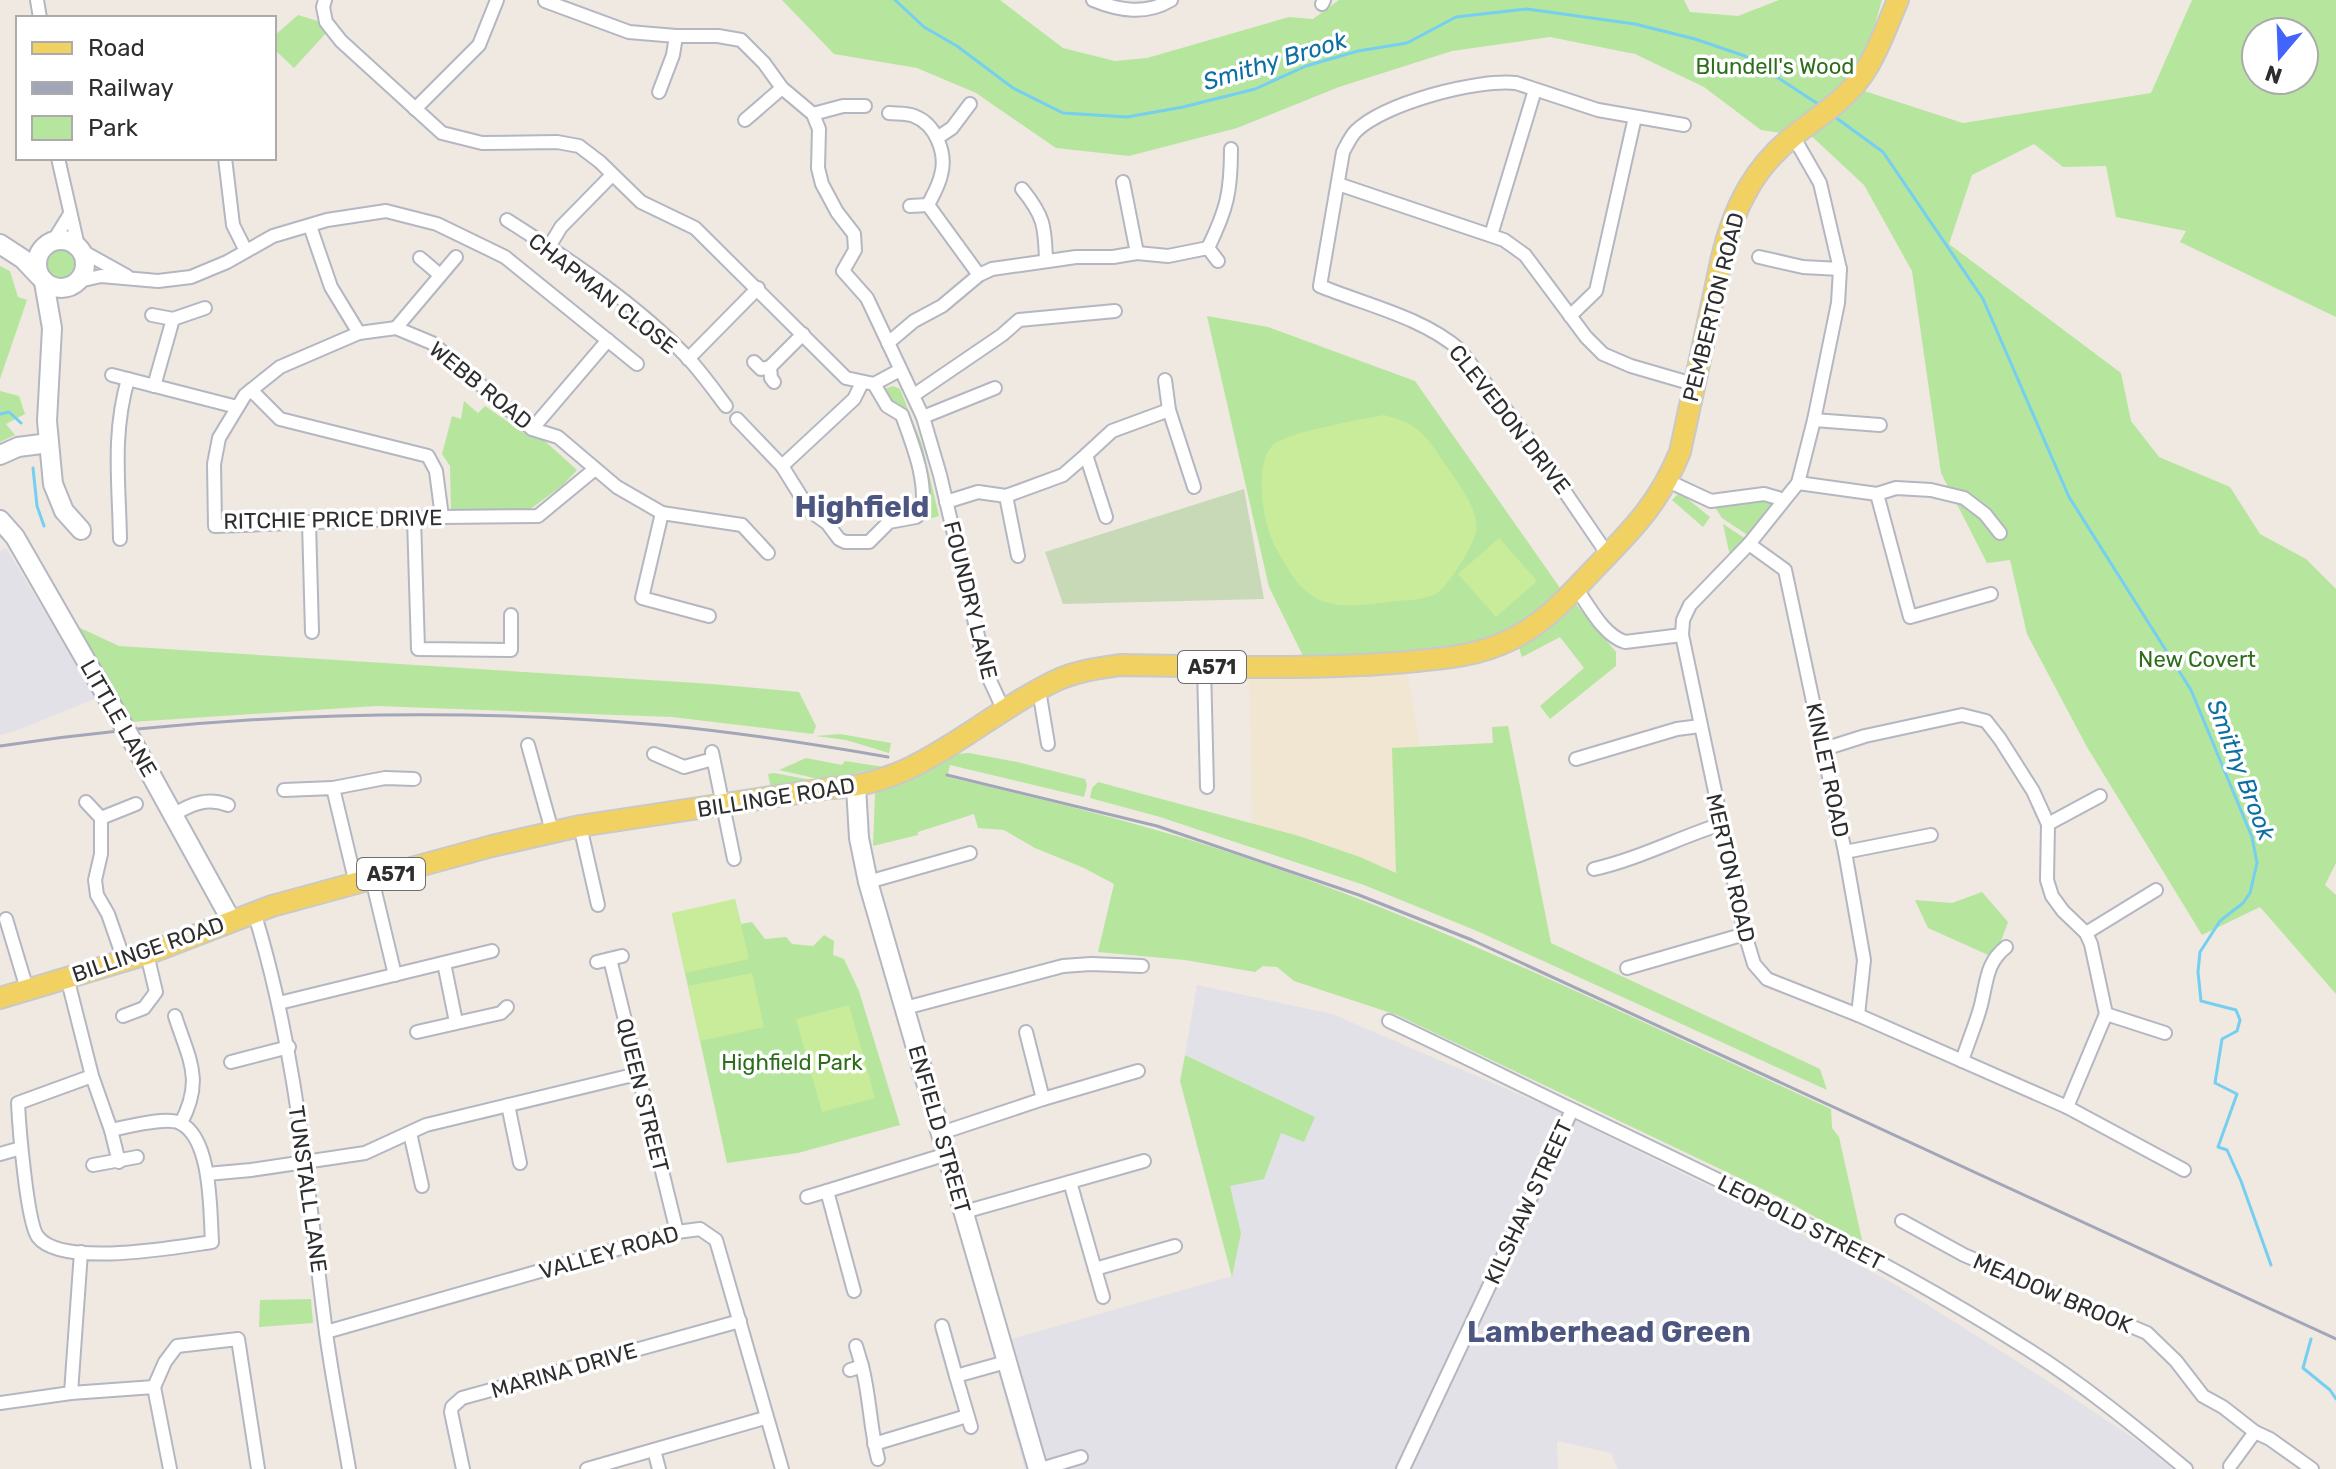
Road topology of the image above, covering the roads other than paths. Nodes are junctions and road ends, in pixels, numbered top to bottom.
1 (325, 0) edge
2 (497, 0) edge
3 (1093, 0) edge
4 (1171, 0) edge
5 (1898, 0) edge
6 (545, 1) edge
7 (676, 36) junction
8 (782, 88) junction
9 (1535, 90) junction
10 (659, 92) dead end
11 (970, 104) dead end
12 (865, 106) dead end
13 (415, 109) junction
14 (889, 113) dead end
15 (813, 114) junction
16 (1635, 117) junction
17 (745, 120) dead end
18 (1684, 125) dead end
19 (1793, 136) junction
20 (937, 138) junction
21 (1231, 149) dead end
22 (58, 160) edge
23 (225, 160) edge
24 (612, 175) junction
25 (1123, 182) dead end
26 (1338, 184) junction
27 (1022, 189) dead end
28 (928, 205) junction
29 (910, 206) dead end
30 (70, 214) junction
31 (507, 220) dead end
32 (310, 226) junction
33 (1491, 235) junction
34 (52, 241) junction
35 (0, 244) edge
36 (549, 247) junction
37 (80, 248) junction
38 (1208, 248) junction
39 (246, 251) junction
40 (1137, 253) junction
41 (456, 257) dead end
42 (1759, 257) dead end
43 (420, 258) dead end
44 (1046, 260) junction
45 (1218, 261) dead end
46 (1840, 269) junction
47 (440, 275) junction
48 (979, 275) junction
49 (130, 278) junction
50 (42, 279) junction
51 (76, 283) junction
52 (758, 288) junction
53 (205, 308) dead end
54 (1115, 311) dead end
55 (152, 315) dead end
56 (1570, 316) junction
57 (173, 319) junction
58 (52, 328) junction
59 (396, 328) junction
60 (359, 333) junction
61 (803, 334) junction
62 (608, 340) junction
63 (888, 343) junction
64 (688, 359) junction
65 (754, 362) dead end
66 (637, 364) dead end
67 (770, 367) junction
68 (900, 370) junction
69 (112, 375) dead end
70 (128, 379) junction
71 (1165, 380) dead end
72 (774, 382) dead end
73 (868, 384) junction
74 (1693, 384) junction
75 (154, 386) junction
76 (995, 388) dead end
77 (251, 390) junction
78 (914, 395) junction
79 (726, 406) dead end
80 (237, 407) junction
81 (1169, 410) junction
82 (923, 417) junction
83 (737, 419) dead end
84 (1814, 420) junction
85 (1880, 425) dead end
86 (532, 429) junction
87 (49, 443) junction
88 (0, 455) edge
89 (1086, 455) junction
90 (782, 466) junction
91 (595, 469) junction
92 (1668, 481) junction
93 (1798, 483) junction
94 (1194, 487) dead end
95 (1877, 494) junction
96 (1006, 496) junction
97 (1778, 498) dead end
98 (946, 502) junction
99 (662, 513) junction
100 (442, 517) junction
101 (1106, 517) dead end
102 (414, 518) junction
103 (0, 520) edge
104 (309, 522) junction
105 (81, 530) dead end
106 (2000, 533) dead end
107 (120, 539) dead end
108 (1749, 544) junction
109 (768, 553) dead end
110 (1608, 555) junction
111 (1018, 556) dead end
112 (1576, 588) junction
113 (1991, 594) dead end
114 (511, 615) dead end
115 (709, 616) dead end
116 (312, 632) dead end
117 (1682, 635) junction
118 (1204, 667) junction
119 (1039, 690) junction
120 (1004, 711) junction
121 (1700, 726) junction
122 (1048, 744) dead end
123 (528, 745) dead end
124 (1824, 749) junction
125 (654, 754) dead end
126 (1576, 759) dead end
127 (408, 782) dead end
128 (856, 787) junction
129 (1207, 787) dead end
130 (333, 788) junction
131 (284, 790) dead end
132 (2100, 796) dead end
133 (86, 802) dead end
134 (136, 804) dead end
135 (228, 805) dead end
136 (723, 805) junction
137 (173, 815) junction
138 (101, 818) junction
139 (1721, 824) junction
140 (2048, 824) junction
141 (580, 826) junction
142 (552, 831) junction
143 (1931, 835) dead end
144 (1845, 852) junction
145 (970, 853) dead end
146 (734, 859) dead end
147 (1594, 869) dead end
148 (364, 882) junction
149 (868, 882) junction
150 (2156, 890) dead end
151 (598, 905) dead end
152 (254, 912) junction
153 (6, 919) dead end
154 (231, 920) junction
155 (2086, 933) junction
156 (1745, 934) junction
157 (2006, 947) dead end
158 (492, 951) dead end
159 (147, 954) junction
160 (610, 959) dead end
161 (124, 960) junction
162 (444, 963) junction
163 (1142, 966) dead end
164 (1627, 968) dead end
165 (395, 975) junction
166 (67, 977) junction
167 (27, 989) junction
168 (0, 998) edge
169 (279, 1003) junction
170 (905, 1008) junction
171 (505, 1013) dead end
172 (2106, 1014) junction
173 (1858, 1015) junction
174 (123, 1016) dead end
175 (175, 1016) dead end
176 (1389, 1021) dead end
177 (456, 1022) junction
178 (417, 1032) dead end
179 (1026, 1032) dead end
180 (2165, 1033) dead end
181 (289, 1047) junction
182 (1962, 1061) junction
183 (231, 1062) dead end
184 (1138, 1071) dead end
185 (637, 1074) junction
186 (92, 1076) junction
187 (1043, 1099) junction
188 (508, 1105) junction
189 (2067, 1107) junction
190 (1572, 1110) junction
191 (181, 1123) junction
192 (111, 1130) junction
193 (410, 1133) junction
194 (941, 1133) junction
195 (21, 1148) junction
196 (0, 1154) edge
197 (947, 1154) junction
198 (137, 1157) dead end
199 (1144, 1161) dead end
200 (119, 1162) junction
201 (306, 1163) junction
202 (520, 1163) dead end
203 (93, 1165) dead end
204 (2184, 1170) dead end
205 (207, 1174) junction
206 (1070, 1182) junction
207 (422, 1186) dead end
208 (827, 1191) junction
209 (807, 1197) dead end
210 (964, 1212) junction
211 (1902, 1221) dead end
212 (1915, 1228) junction
213 (677, 1232) junction
214 (1907, 1242) dead end
215 (1175, 1246) dead end
216 (81, 1252) junction
217 (1095, 1269) junction
218 (854, 1291) dead end
219 (1103, 1297) dead end
220 (740, 1321) junction
221 (942, 1326) dead end
222 (326, 1332) junction
223 (253, 1337) dead end
224 (238, 1339) junction
225 (856, 1346) dead end
226 (1006, 1362) junction
227 (956, 1376) junction
228 (154, 1387) junction
229 (71, 1393) junction
230 (0, 1403) edge
231 (765, 1418) junction
232 (2255, 1432) junction
233 (874, 1444) junction
234 (654, 1450) junction
235 (1081, 1457) dead end
236 (878, 1459) dead end
237 (2230, 1466) dead end
238 (170, 1469) edge
239 (258, 1469) edge
240 (349, 1469) edge
241 (463, 1469) edge
242 (587, 1469) edge
243 (659, 1469) edge
244 (782, 1469) edge
245 (1040, 1469) edge
246 (1403, 1469) edge
247 (2186, 1469) edge
248 (2312, 1469) edge

1 - 13 street
2 - 13 street
3 - 4 street
5 - 19 main road, PEMBERTON ROAD / A571
6 - 7 street
7 - 8 street
7 - 10 street
8 - 15 street
8 - 17 street
9 - 16 street, CLEVEDON DRIVE
9 - 26 street, CLEVEDON DRIVE
9 - 33 street
11 - 20 street
12 - 15 street
13 - 24 street
14 - 20 street
15 - 63 street, FOUNDRY LANE
16 - 18 street, CLEVEDON DRIVE
16 - 56 street
19 - 46 street
19 - 74 main road, PEMBERTON ROAD / A571
20 - 28 street
21 - 38 street
22 - 30 street
23 - 39 street
24 - 36 street
24 - 52 street
25 - 40 street
26 - 33 street
26 - 110 street, CLEVEDON DRIVE
27 - 44 street
28 - 29 street
28 - 48 street
30 - 34 street
30 - 37 street
31 - 36 street, CHAPMAN CLOSE
32 - 39 street
32 - 60 street
32 - 62 street
33 - 56 street
34 - 35 street
34 - 37 street
34 - 50 street
35 - 50 street
36 - 64 street, CHAPMAN CLOSE
37 - 49 street
37 - 51 street
38 - 40 street
38 - 45 street
39 - 49 street
40 - 44 street
41 - 47 street
42 - 46 street
43 - 47 street
44 - 48 street
46 - 84 street
47 - 59 street
48 - 63 street
49 - 51 street
50 - 51 street
50 - 58 street
51 - 58 street
52 - 61 street
52 - 64 street
53 - 57 street
54 - 78 street
55 - 57 street
56 - 74 street
57 - 75 street
58 - 87 street
59 - 60 street, RITCHIE PRICE DRIVE
59 - 86 street, WEBB ROAD
60 - 77 street, RITCHIE PRICE DRIVE
61 - 67 street
61 - 73 street
62 - 66 street
62 - 86 street
63 - 68 street, FOUNDRY LANE
64 - 79 street, CHAPMAN CLOSE
65 - 67 street
67 - 72 street
68 - 73 street
68 - 78 street, FOUNDRY LANE
69 - 70 street
70 - 75 street
70 - 107 street
71 - 81 street
73 - 90 street
73 - 90 street
74 - 92 main road, PEMBERTON ROAD / A571
75 - 80 street
76 - 82 street
77 - 80 street, RITCHIE PRICE DRIVE
77 - 100 street
78 - 82 street, FOUNDRY LANE
80 - 104 street, RITCHIE PRICE DRIVE
81 - 89 street
81 - 94 street
82 - 98 street, FOUNDRY LANE
83 - 90 street
84 - 85 street
84 - 93 street
86 - 91 street, WEBB ROAD
87 - 88 street
87 - 105 street
89 - 96 street
89 - 101 street
91 - 99 street, WEBB ROAD
91 - 100 street, RITCHIE PRICE DRIVE
92 - 97 street
92 - 110 main road, PEMBERTON ROAD / A571
93 - 95 street
93 - 108 street
95 - 106 street
95 - 113 street
96 - 98 street
96 - 111 street
98 - 120 street, FOUNDRY LANE
99 - 109 street, WEBB ROAD
99 - 115 street
100 - 102 street, RITCHIE PRICE DRIVE
102 - 104 street, RITCHIE PRICE DRIVE
102 - 114 street
103 - 137 street, LITTLE LANE, bridge
104 - 116 street
108 - 117 street
108 - 124 street, KINLET ROAD
110 - 112 main road, PEMBERTON ROAD / A571
112 - 117 street
112 - 118 main road, BILLINGE ROAD / A571
117 - 121 street, MERTON ROAD
118 - 119 main road, BILLINGE ROAD / A571
118 - 129 street
119 - 120 main road, BILLINGE ROAD / A571
119 - 122 street
120 - 128 main road, BILLINGE ROAD / A571
121 - 126 street
121 - 139 street, MERTON ROAD
123 - 142 street
124 - 140 street
124 - 144 street, KINLET ROAD
125 - 136 street
127 - 130 street
128 - 136 main road, BILLINGE ROAD / A571
128 - 149 street, ENFIELD STREET
130 - 131 street
130 - 148 street
132 - 140 street
133 - 138 street
134 - 138 street
135 - 137 street
136 - 141 main road, BILLINGE ROAD / A571
136 - 146 street
137 - 154 street, LITTLE LANE
138 - 161 street
139 - 147 street
139 - 156 street, MERTON ROAD
140 - 155 street
141 - 142 main road, BILLINGE ROAD / A571
141 - 151 street
142 - 148 main road, BILLINGE ROAD / A571
143 - 144 street
144 - 173 street, KINLET ROAD
145 - 149 street
148 - 152 main road, BILLINGE ROAD / A571
148 - 165 street
149 - 170 street, ENFIELD STREET
150 - 155 street
152 - 154 main road, BILLINGE ROAD / A571
152 - 169 street, TUNSTALL LANE
153 - 167 street
154 - 159 main road, BILLINGE ROAD / A571
155 - 172 street
156 - 164 street
156 - 173 street, MERTON ROAD
157 - 182 street
158 - 162 street
159 - 161 main road, BILLINGE ROAD / A571
159 - 174 street
160 - 185 street, QUEEN STREET
161 - 166 main road, BILLINGE ROAD / A571
162 - 165 street
162 - 177 street
163 - 170 street
165 - 169 street
166 - 167 main road, BILLINGE ROAD / A571
166 - 186 street
167 - 168 main road, BILLINGE ROAD / A571
169 - 181 street, TUNSTALL LANE
170 - 194 street, ENFIELD STREET
171 - 177 street
172 - 180 street
172 - 189 street
173 - 182 street, MERTON ROAD
175 - 191 street
176 - 190 street, LEOPOLD STREET
177 - 178 street
179 - 187 street
181 - 183 street
181 - 201 street, TUNSTALL LANE
182 - 189 street, MERTON ROAD
184 - 187 street
185 - 188 street
185 - 213 street, QUEEN STREET
186 - 192 street
186 - 195 street
187 - 194 street
188 - 193 street
188 - 202 street
189 - 204 street, MERTON ROAD
190 - 246 street, KILSHAW STREET
190 - 247 street, LEOPOLD STREET
191 - 192 street
191 - 205 street
192 - 200 street
193 - 201 street
193 - 207 street
194 - 197 street, ENFIELD STREET
195 - 196 street
195 - 216 street
197 - 208 street
197 - 210 street, ENFIELD STREET
198 - 200 street
199 - 206 street
200 - 203 street
201 - 205 street
201 - 222 street, TUNSTALL LANE
205 - 216 street
206 - 210 street
206 - 217 street
208 - 209 street
208 - 218 street
210 - 226 street, ENFIELD STREET
211 - 212 street, MEADOW BROOK
212 - 214 street
212 - 232 street, MEADOW BROOK
213 - 220 street, VALLEY ROAD
213 - 222 street, VALLEY ROAD
215 - 217 street
216 - 229 street
217 - 219 street
220 - 231 street, VALLEY ROAD
220 - 241 street, MARINA DRIVE
221 - 227 street
222 - 240 street, TUNSTALL LANE
223 - 224 street
224 - 228 street
224 - 239 street
225 - 233 street
226 - 227 street
226 - 245 street, ENFIELD STREET
227 - 233 street
228 - 229 street
228 - 238 street
229 - 230 street
231 - 234 street
231 - 244 street, VALLEY ROAD
232 - 237 street
232 - 248 street, MEADOW BROOK
233 - 236 street
234 - 242 street
234 - 243 street
235 - 245 street

